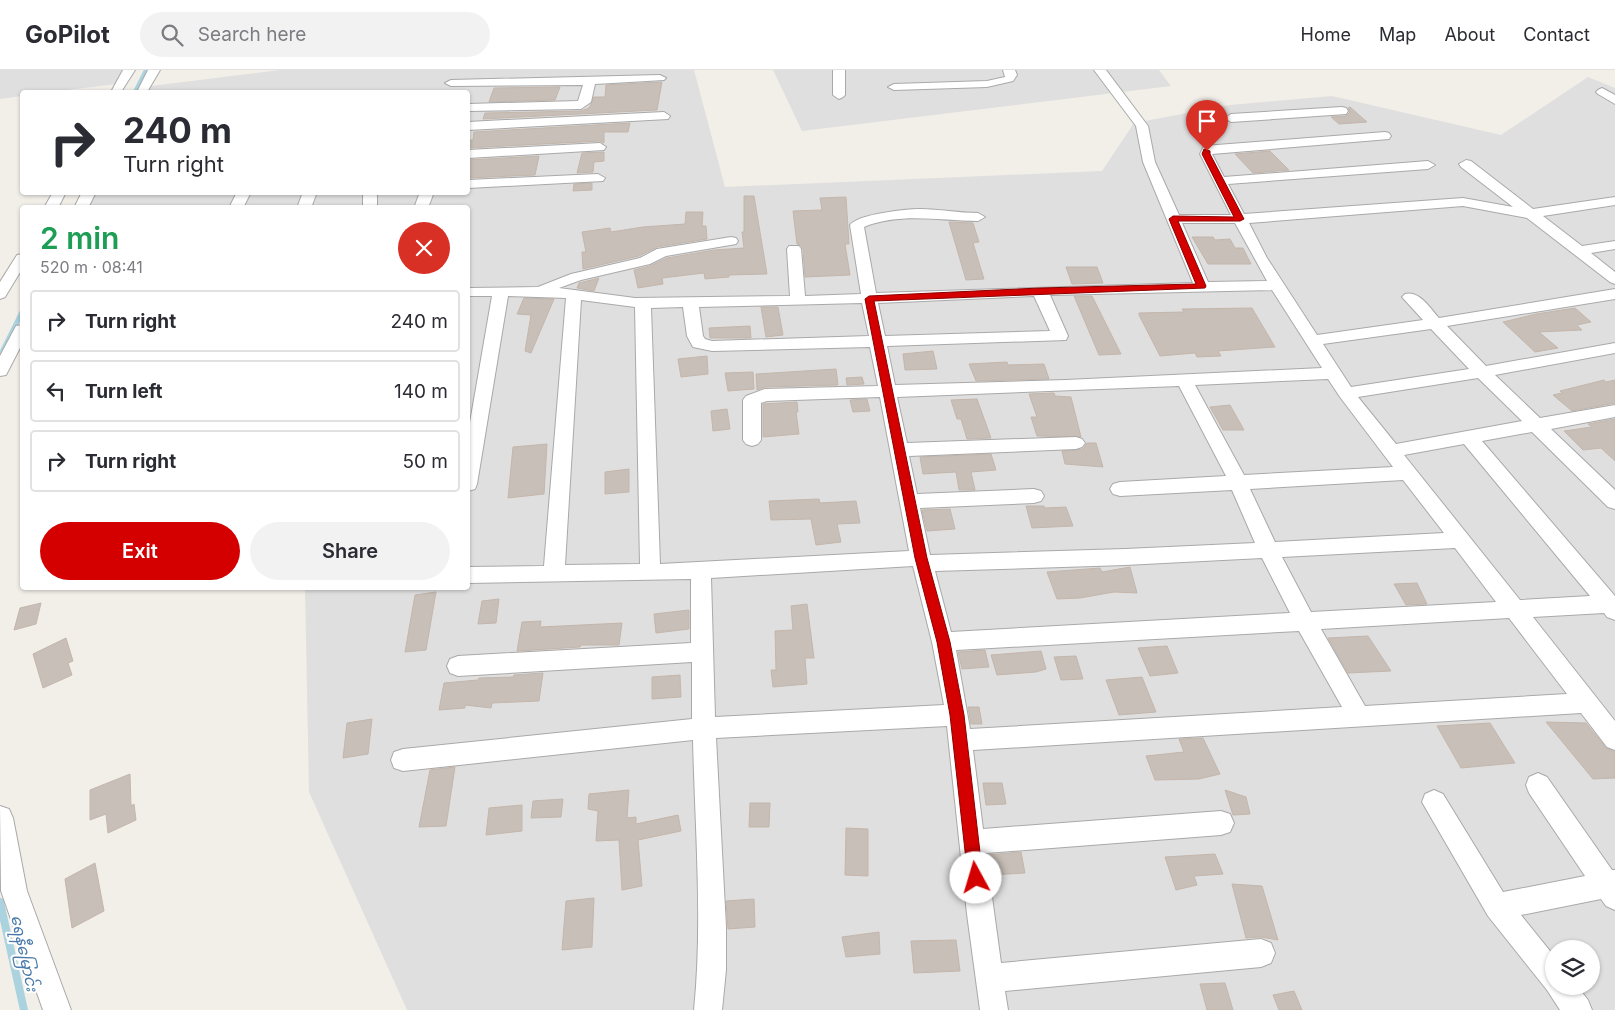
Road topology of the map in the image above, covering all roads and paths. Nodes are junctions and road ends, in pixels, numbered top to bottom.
1 (129, 70) edge
2 (154, 70) edge
3 (456, 70) edge
4 (839, 70) edge
5 (1009, 70) edge
6 (1100, 70) edge
7 (660, 78) dead end
8 (590, 80) junction
9 (448, 88) edge
10 (894, 88) dead end
11 (117, 90) edge
12 (143, 90) edge
13 (1602, 92) dead end
14 (839, 95) dead end
15 (1615, 100) edge
16 (470, 107) edge
17 (1342, 111) dead end
18 (1290, 114) junction
19 (664, 116) dead end
20 (1232, 118) dead end
21 (470, 126) edge
22 (575, 135) junction
23 (1385, 136) dead end
24 (1318, 141) junction
25 (600, 147) dead end
26 (470, 154) edge
27 (1466, 164) dead end
28 (1428, 165) dead end
29 (1350, 171) junction
30 (598, 178) dead end
31 (568, 179) junction
32 (1220, 181) junction
33 (470, 184) edge
34 (1615, 201) edge
35 (1530, 214) junction
36 (978, 217) dead end
37 (1173, 219) junction
38 (1240, 219) junction
39 (730, 241) dead end
40 (1615, 245) edge
41 (794, 249) dead end
42 (1579, 251) junction
43 (20, 261) edge
44 (1615, 279) edge
45 (1276, 285) junction
46 (1202, 286) junction
47 (501, 291) junction
48 (535, 291) junction
49 (1040, 291) junction
50 (470, 292) edge
51 (0, 294) edge
52 (574, 294) junction
53 (1615, 294) edge
54 (1410, 297) dead end
55 (869, 299) junction
56 (798, 300) junction
57 (690, 302) junction
58 (643, 303) junction
59 (1436, 323) junction
60 (20, 334) edge
61 (1312, 341) junction
62 (878, 342) junction
63 (1615, 348) edge
64 (0, 371) edge
65 (1482, 372) junction
66 (1333, 373) junction
67 (1184, 380) junction
68 (888, 392) junction
69 (1346, 393) junction
70 (1615, 411) edge
71 (1538, 426) junction
72 (1469, 438) junction
73 (752, 440) dead end
74 (1076, 443) dead end
75 (900, 450) junction
76 (1391, 451) junction
77 (470, 472) edge
78 (1408, 473) junction
79 (1615, 478) edge
80 (1238, 482) junction
81 (1595, 482) junction
82 (1120, 489) dead end
83 (1034, 496) dead end
84 (909, 501) junction
85 (1615, 502) edge
86 (1460, 540) junction
87 (1268, 550) junction
88 (922, 560) junction
89 (701, 571) junction
90 (650, 572) junction
91 (554, 574) junction
92 (470, 575) edge
93 (1612, 607) edge
94 (1514, 609) junction
95 (1305, 622) junction
96 (944, 642) junction
97 (703, 652) junction
98 (458, 666) dead end
99 (1587, 704) junction
100 (957, 715) junction
101 (1359, 716) junction
102 (704, 728) junction
103 (1615, 739) edge
104 (960, 740) junction
105 (403, 760) dead end
106 (1538, 785) dead end
107 (1434, 802) dead end
108 (0, 818) edge
109 (1221, 823) dead end
110 (972, 842) junction
111 (3, 863) edge
112 (1612, 888) edge
113 (1497, 907) junction
114 (1261, 953) dead end
115 (1545, 968) edge
116 (989, 978) junction
117 (1566, 995) edge
118 (57, 1010) edge
119 (708, 1010) edge
120 (994, 1010) edge
121 (1578, 1010) edge

1 - 11 street
2 - 12 street
3 - 9 street
4 - 14 street
5 - 10 street
6 - 37 street
7 - 8 street
8 - 9 street
8 - 16 street
13 - 15 street
17 - 18 street
18 - 20 street
18 - 24 street
19 - 22 street
21 - 22 street
22 - 25 street
22 - 26 street
22 - 31 street
23 - 24 street
24 - 29 street
24 - 32 street
27 - 35 street
28 - 29 street
29 - 32 street
30 - 31 street
31 - 33 street
32 - 38 street
34 - 35 street
35 - 38 street
35 - 42 street
36 - 55 street
37 - 38 street
37 - 46 street
38 - 45 street
39 - 48 street
40 - 42 street
41 - 56 street
42 - 44 street
43 - 51 street
45 - 46 street
45 - 61 street
46 - 49 street
47 - 48 street
47 - 50 street
47 - 77 street
48 - 52 street
49 - 55 street
49 - 62 street
52 - 58 street
52 - 91 street
53 - 59 street
54 - 59 street
55 - 56 street
55 - 62 street
56 - 57 street
57 - 58 street
57 - 62 street
58 - 90 street
59 - 61 street
59 - 65 street
60 - 64 street
61 - 66 street
62 - 68 street
63 - 65 street
65 - 69 street
65 - 71 street
66 - 67 street
66 - 69 street
67 - 68 street
67 - 80 street
68 - 73 street
68 - 75 street
69 - 76 street
70 - 71 street
71 - 72 street
71 - 81 street
72 - 76 street
72 - 93 street
74 - 75 street
75 - 84 street
76 - 78 street
78 - 80 street
78 - 86 street
79 - 81 street
80 - 82 street
80 - 87 street
81 - 85 street
83 - 84 street
84 - 88 street
86 - 87 street
86 - 94 street
87 - 88 street
87 - 95 street
88 - 89 street
88 - 96 street
89 - 90 street
89 - 97 street
90 - 91 street
91 - 92 street
93 - 94 street
94 - 95 street
94 - 99 street
95 - 96 street
95 - 101 street
96 - 100 street
97 - 98 street
97 - 102 street
99 - 101 street
99 - 103 street
100 - 102 street
100 - 104 street
101 - 104 street
102 - 105 street
102 - 119 street
104 - 110 street
106 - 112 street
107 - 113 street
108 - 111 street
109 - 110 street
110 - 116 street
111 - 118 street
112 - 113 street
113 - 115 street
114 - 116 street
116 - 120 street
117 - 121 street

